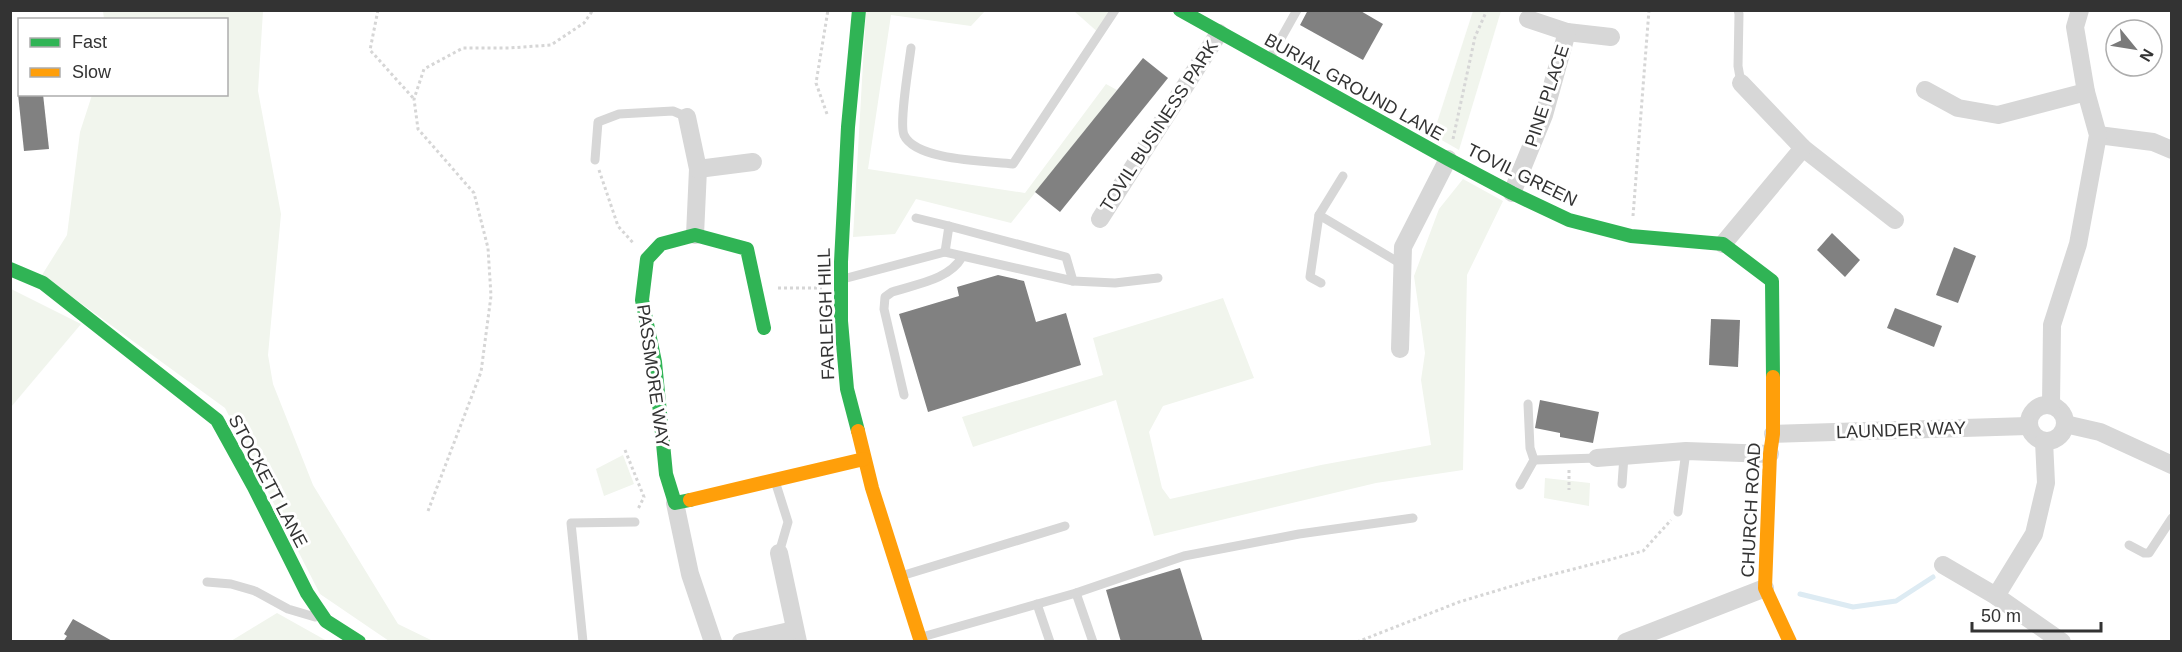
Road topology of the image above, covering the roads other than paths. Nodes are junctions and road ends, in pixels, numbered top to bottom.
1 (859, 10) edge
2 (1115, 10) edge
3 (1180, 10) edge
4 (1297, 10) edge
5 (1738, 10) edge
6 (2080, 10) edge
7 (1528, 19) dead end
8 (1219, 33) junction
9 (1567, 33) junction
10 (1611, 37) dead end
11 (911, 48) dead end
12 (1269, 60) junction
13 (1741, 83) joint
14 (1925, 90) dead end
15 (2086, 92) junction
16 (687, 117) joint
17 (2098, 135) junction
18 (1803, 148) junction
19 (2172, 150) edge
20 (1448, 159) junction
21 (596, 160) road end
22 (753, 162) dead end
23 (698, 169) junction
24 (1343, 176) dead end
25 (1512, 193) junction
26 (1319, 215) junction
27 (916, 218) dead end
28 (1100, 219) dead end
29 (1895, 220) dead end
30 (950, 226) junction
31 (695, 235) junction
32 (1723, 244) junction
33 (945, 252) junction
34 (962, 257) junction
35 (1403, 265) junction
36 (10, 269) edge
37 (1158, 279) dead end
38 (841, 280) junction
39 (1073, 281) junction
40 (1321, 283) dead end
41 (764, 328) dead end
42 (1400, 349) dead end
43 (904, 395) dead end
44 (1528, 404) dead end
45 (2052, 405) junction
46 (2065, 424) junction
47 (2028, 426) junction
48 (1773, 434) junction
49 (2044, 441) junction
50 (1686, 451) junction
51 (1770, 454) junction
52 (1624, 456) junction
53 (1597, 458) joint
54 (864, 459) junction
55 (1534, 460) junction
56 (2172, 465) edge
57 (775, 480) junction
58 (1622, 484) dead end
59 (1520, 485) dead end
60 (675, 503) junction
61 (1678, 512) road end
62 (1413, 518) dead end
63 (2172, 518) edge
64 (634, 522) road end
65 (1065, 526) dead end
66 (2129, 545) dead end
67 (779, 553) joint
68 (1943, 565) dead end
69 (899, 576) junction
70 (207, 582) dead end
71 (1765, 588) junction
72 (1076, 593) junction
73 (1996, 596) junction
74 (1037, 604) junction
75 (326, 621) junction
76 (796, 636) edge
77 (920, 639) edge
78 (1635, 640) edge
79 (359, 642) edge
80 (584, 642) edge
81 (712, 642) edge
82 (741, 642) edge
83 (1050, 642) edge
84 (1093, 642) edge
85 (1790, 642) edge
86 (2062, 642) edge

1 - 38 street, FARLEIGH HILL
2 - 11 lane
3 - 8 street, BURIAL GROUND LANE
4 - 12 lane
5 - 13 lane
6 - 15 street
7 - 9 street, PINE PLACE
8 - 12 street, BURIAL GROUND LANE
8 - 28 street, TOVIL BUSINESS PARK
9 - 10 street, PINE PLACE
9 - 25 street, PINE PLACE
12 - 20 street, BURIAL GROUND LANE
13 - 18 street
14 - 15 street
15 - 17 street
16 - 21 lane
16 - 23 street
17 - 19 street
17 - 45 street
18 - 29 street
18 - 32 street
20 - 25 street, TOVIL GREEN
20 - 35 street
22 - 23 street
23 - 31 street
24 - 26 lane
25 - 32 street, TOVIL GREEN
26 - 35 lane
26 - 40 lane
27 - 30 lane
30 - 33 lane
30 - 39 lane
31 - 41 street
31 - 60 street, PASSMORE WAY
32 - 48 street
33 - 34 lane
33 - 38 lane
34 - 39 lane
34 - 43 lane
35 - 42 street
36 - 75 street, STOCKETT LANE
37 - 39 lane
38 - 54 street, FARLEIGH HILL
44 - 55 lane
45 - 46 street
45 - 47 street
46 - 49 street
46 - 56 street
47 - 48 street, LAUNDER WAY
47 - 49 street
48 - 51 street, CHURCH ROAD
49 - 73 street
50 - 51 street
50 - 52 street
50 - 61 lane
51 - 71 street, CHURCH ROAD
52 - 53 street
52 - 58 lane
53 - 55 lane
54 - 57 street
54 - 69 street, FARLEIGH HILL
55 - 59 lane
57 - 60 street
57 - 67 lane
60 - 81 street, PASSMORE WAY
62 - 72 lane
63 - 66 lane
64 - 80 lane
65 - 69 lane
67 - 76 street
68 - 73 street
69 - 77 street, FARLEIGH HILL
70 - 75 lane
71 - 78 street
71 - 85 street
72 - 74 lane
72 - 84 lane
73 - 86 street
74 - 77 lane
74 - 83 lane
75 - 79 street, STOCKETT LANE
76 - 82 street

